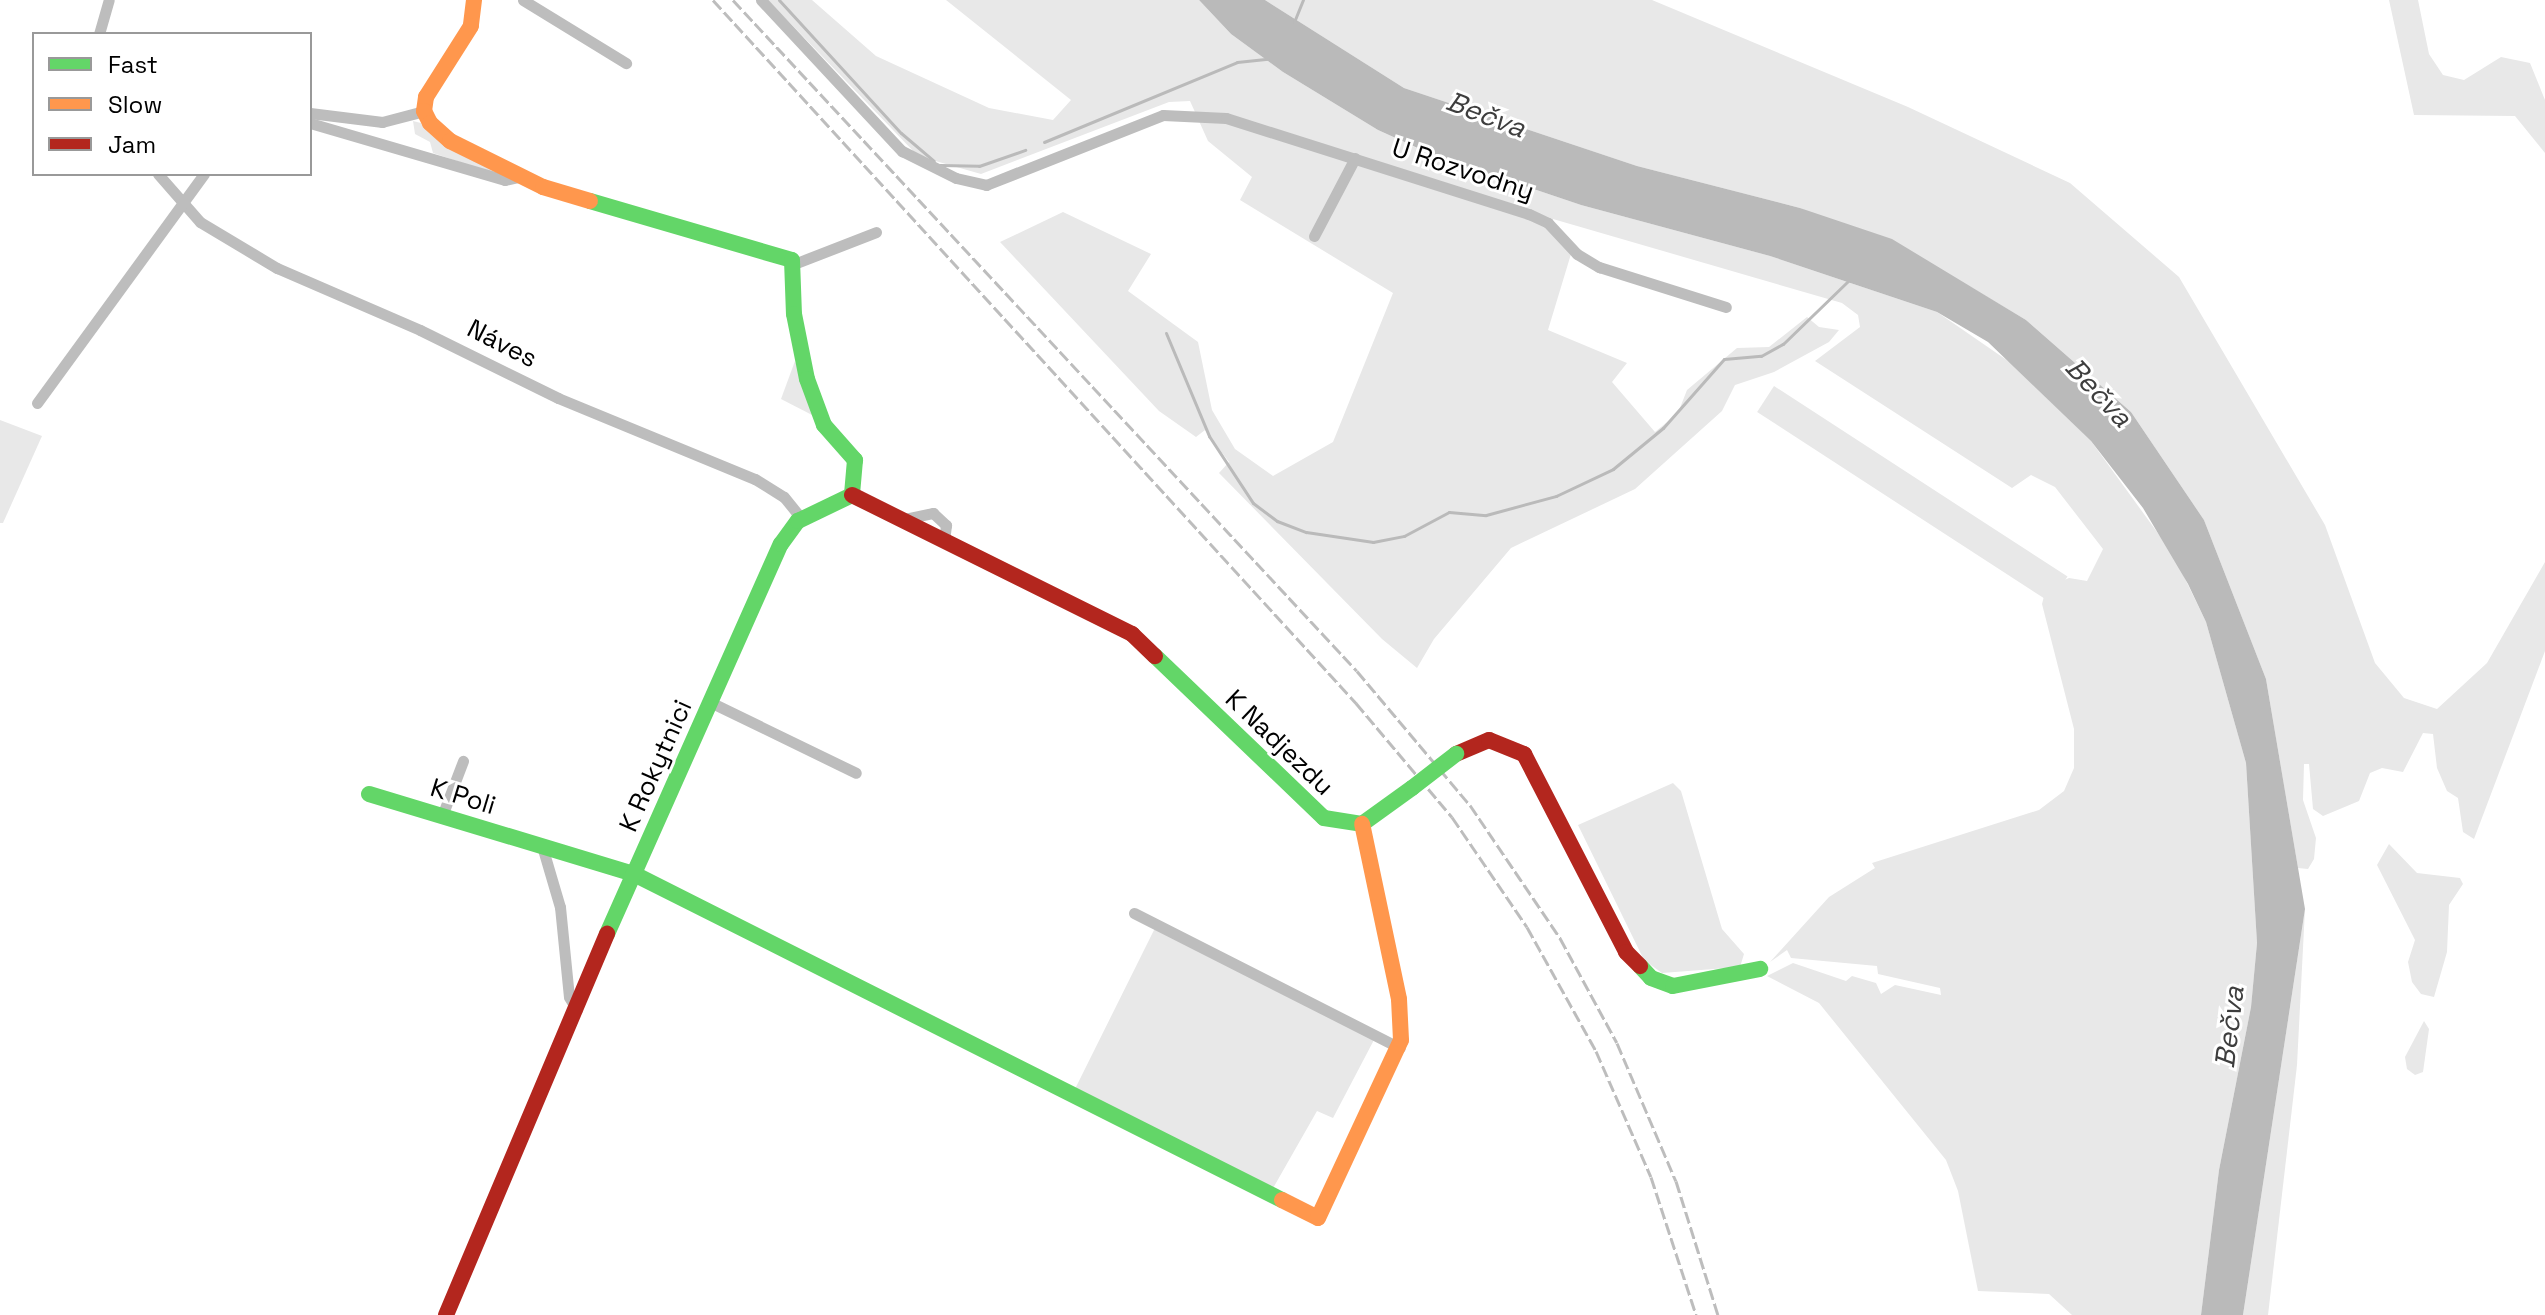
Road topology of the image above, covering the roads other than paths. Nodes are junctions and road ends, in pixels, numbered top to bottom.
1 (109, 0) edge
2 (474, 0) edge
3 (523, 0) edge
4 (761, 0) edge
5 (100, 32) edge
6 (626, 63) dead end
7 (424, 111) junction
8 (312, 113) edge
9 (312, 124) edge
10 (1355, 158) junction
11 (160, 176) edge
12 (203, 176) edge
13 (518, 177) junction
14 (186, 202) junction
15 (876, 232) dead end
16 (1314, 236) dead end
17 (794, 264) junction
18 (1726, 307) dead end
19 (37, 403) dead end
20 (852, 495) junction
21 (802, 519) junction
22 (710, 702) junction
23 (463, 761) dead end
24 (856, 773) dead end
25 (369, 794) dead end
26 (442, 816) junction
27 (1362, 824) junction
28 (542, 846) junction
29 (634, 874) junction
30 (1134, 913) dead end
31 (1760, 969) dead end
32 (577, 1010) junction
33 (1400, 1048) junction
34 (446, 1315) edge

1 - 5 street
2 - 7 street
3 - 6 street
4 - 10 street, U Rozvodny
7 - 8 street
7 - 13 street
9 - 13 street
10 - 16 street, U Rozvodny
10 - 18 street, U Rozvodny
11 - 14 street, Náves
12 - 14 street
13 - 17 street
14 - 19 street
14 - 21 street, Náves
15 - 17 street
17 - 20 street
20 - 21 street, K Rokytnici
20 - 27 street, K Nadjezdu
21 - 22 street, K Rokytnici
22 - 24 street
22 - 29 street, K Rokytnici
23 - 26 street
25 - 26 street, K Poli
26 - 28 street, K Poli
27 - 31 street, bridge
27 - 33 street
28 - 29 street, K Poli
28 - 32 street
29 - 32 street, K Rokytnici
29 - 33 street, K Poli
30 - 33 street
32 - 34 street, K Rokytnici

